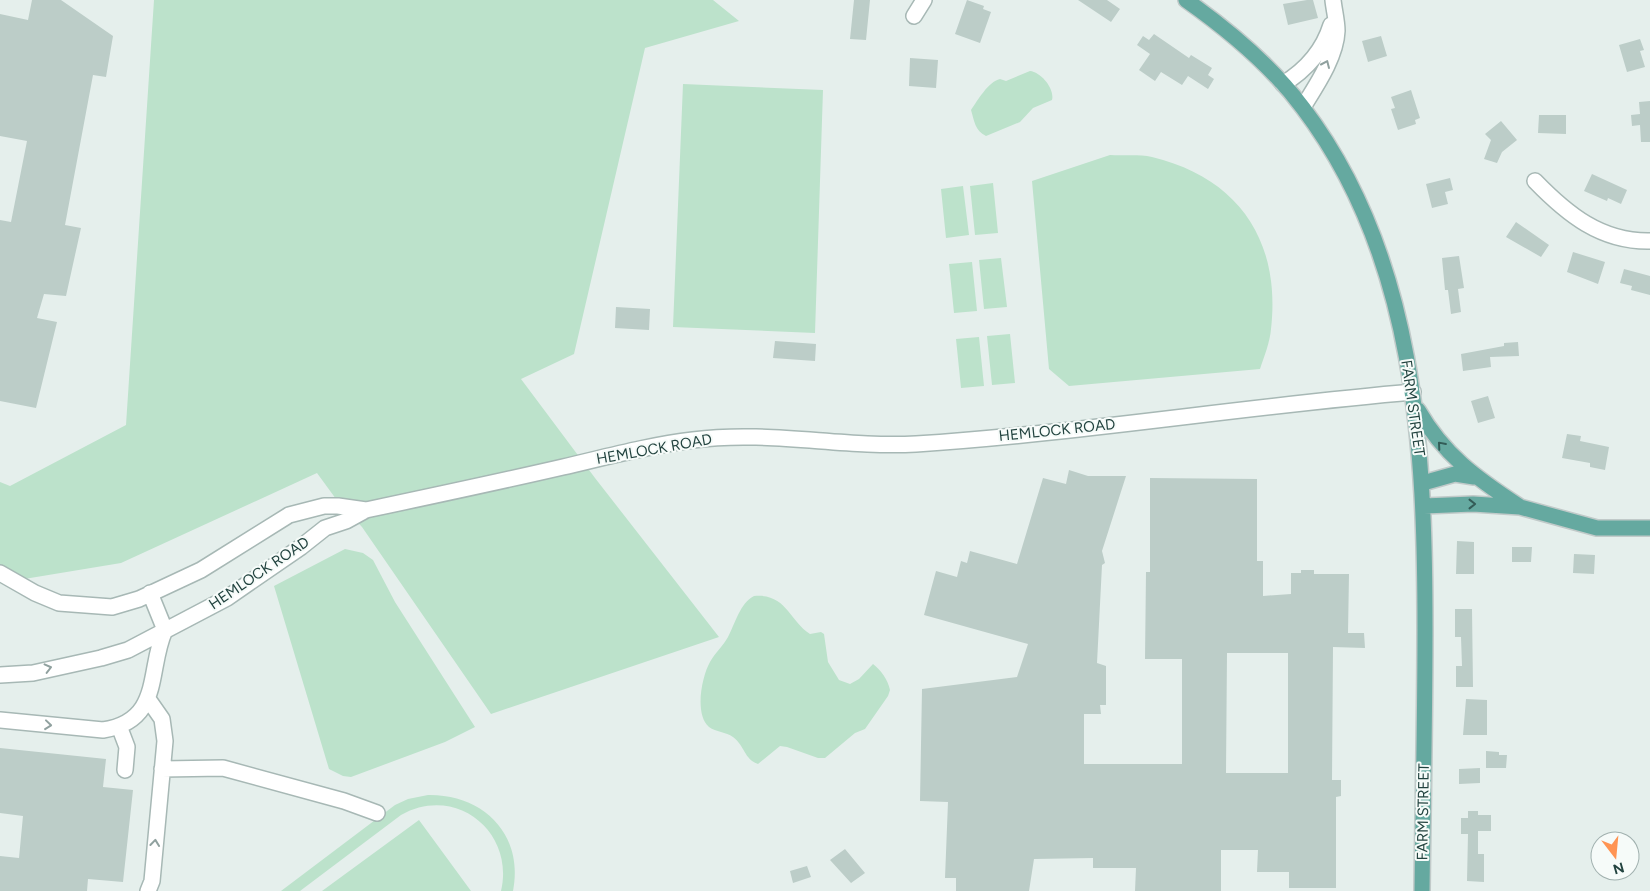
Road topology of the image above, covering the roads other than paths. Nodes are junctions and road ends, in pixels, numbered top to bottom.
1 (924, 0) edge
2 (1186, 0) edge
3 (1333, 6) edge
4 (914, 16) dead end
5 (1283, 84) junction
6 (1302, 107) junction
7 (1535, 181) dead end
8 (1650, 241) edge
9 (1414, 398) junction
10 (1475, 477) junction
11 (1423, 482) junction
12 (1424, 506) junction
13 (1520, 507) junction
14 (366, 510) junction
15 (1650, 528) edge
16 (0, 573) edge
17 (150, 593) junction
18 (165, 630) junction
19 (0, 675) edge
20 (148, 699) junction
21 (0, 720) edge
22 (119, 726) junction
23 (162, 769) junction
24 (125, 770) dead end
25 (377, 813) dead end
26 (148, 891) edge
27 (1422, 891) edge

1 - 4 street
2 - 5 main road, FARM STREET
3 - 5 street
6 -> 3 street
5 - 6 main road, FARM STREET
6 - 9 main road, FARM STREET
7 - 8 street
10 -> 9 main road
9 - 11 main road, FARM STREET
9 - 14 street, HEMLOCK ROAD
10 - 11 main road
10 - 13 main road
11 - 12 main road, FARM STREET
12 -> 13 main road
12 - 27 main road, FARM STREET
13 - 15 main road
14 - 17 street
14 - 18 street, HEMLOCK ROAD
16 - 17 street
17 - 18 street
19 -> 18 street, HEMLOCK ROAD
18 - 20 street
20 - 22 street
20 - 23 street
21 -> 22 street
22 - 24 street
23 - 25 street
26 -> 23 street

